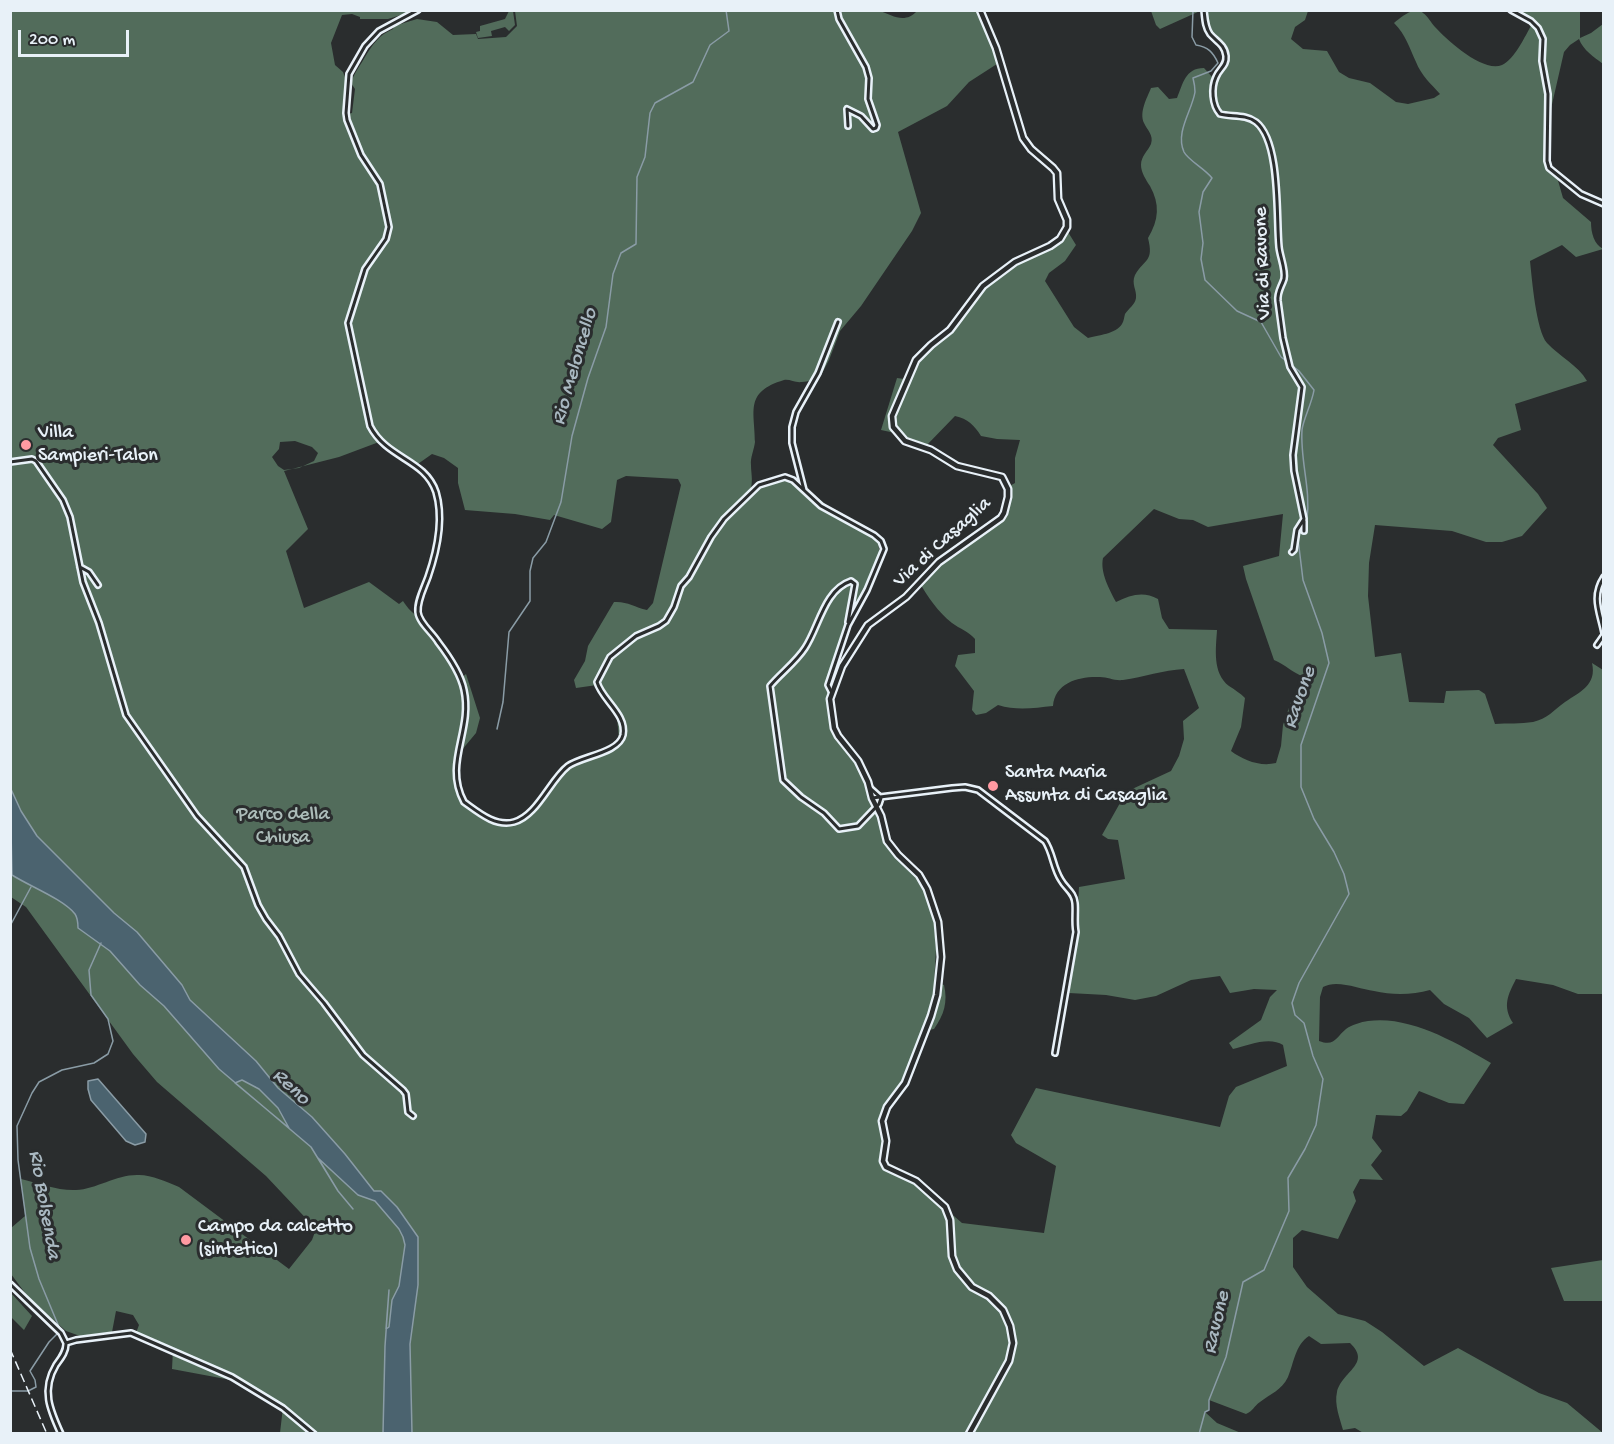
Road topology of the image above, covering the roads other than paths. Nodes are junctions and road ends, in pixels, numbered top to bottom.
1 (418, 10) edge
2 (837, 10) edge
3 (980, 10) edge
4 (1204, 10) edge
5 (1511, 10) edge
6 (848, 126) dead end
7 (1604, 204) edge
8 (838, 322) dead end
9 (10, 462) edge
10 (804, 492) junction
11 (1304, 519) junction
12 (1305, 531) dead end
13 (1292, 552) dead end
14 (80, 567) junction
15 (1604, 577) edge
16 (98, 585) dead end
17 (848, 625) junction
18 (1604, 634) edge
19 (1597, 645) dead end
20 (832, 693) junction
21 (869, 787) junction
22 (872, 798) junction
23 (881, 798) junction
24 (875, 806) junction
25 (1055, 1053) dead end
26 (413, 1116) dead end
27 (10, 1284) edge
28 (66, 1343) junction
29 (61, 1434) edge
30 (314, 1434) edge
31 (969, 1434) edge

1 - 10 street
2 - 6 street
3 - 20 street, Via di Casaglia
4 - 11 street, Via di Ravone
5 - 7 street
8 - 10 street
9 - 14 street
10 - 17 street
11 - 12 street, Via di Ravone
11 - 13 street
14 - 16 street
14 - 26 street
15 - 18 street
17 - 20 street
17 - 24 street
18 - 19 street
20 - 21 street, Via di Casaglia
21 - 22 street, Via di Casaglia
21 - 23 street
22 - 23 street
22 - 24 street, Via di Casaglia
23 - 24 street
23 - 25 street
24 - 31 street, Via di Casaglia
27 - 28 street
28 - 29 street
28 - 30 street

